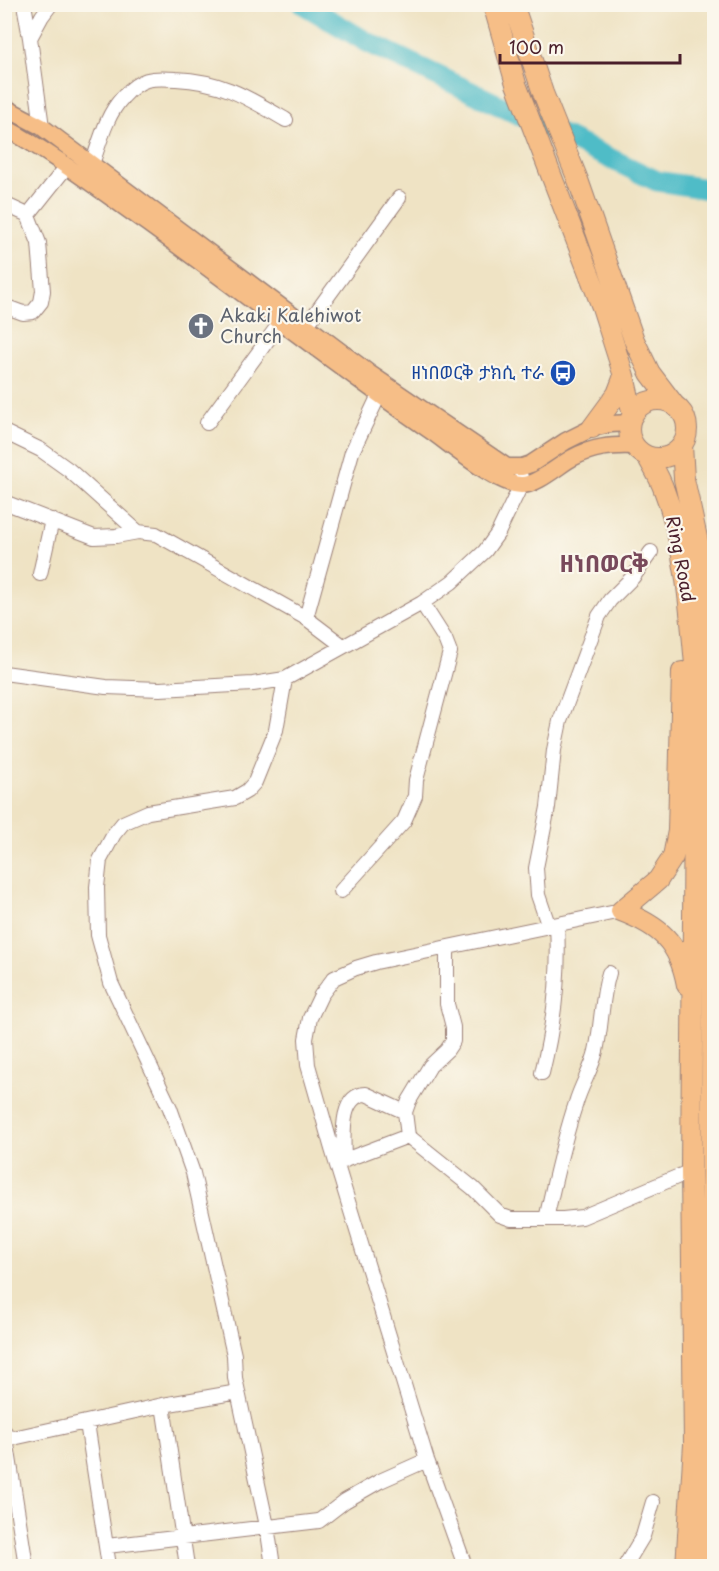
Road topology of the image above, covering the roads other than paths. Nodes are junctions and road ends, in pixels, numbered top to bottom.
1 (24, 4) edge
2 (51, 4) edge
3 (493, 4) edge
4 (513, 4) edge
5 (30, 38) junction
6 (4, 107) edge
7 (286, 120) dead end
8 (4, 127) edge
9 (42, 127) junction
10 (92, 164) junction
11 (67, 166) junction
12 (399, 198) dead end
13 (4, 204) edge
14 (28, 215) junction
15 (4, 306) edge
16 (280, 323) junction
17 (307, 325) junction
18 (624, 376) junction
19 (379, 395) junction
20 (675, 406) junction
21 (631, 419) junction
22 (207, 423) dead end
23 (592, 428) junction
24 (4, 432) edge
25 (682, 445) junction
26 (640, 451) junction
27 (522, 467) junction
28 (520, 485) junction
29 (4, 502) edge
30 (52, 520) junction
31 (138, 532) junction
32 (651, 552) dead end
33 (683, 564) junction
34 (40, 574) dead end
35 (710, 578) edge
36 (422, 603) junction
37 (306, 618) junction
38 (343, 645) junction
39 (4, 673) edge
40 (285, 679) junction
41 (341, 891) dead end
42 (621, 911) junction
43 (553, 926) junction
44 (447, 948) junction
45 (609, 973) dead end
46 (694, 1025) junction
47 (542, 1073) dead end
48 (405, 1112) junction
49 (408, 1136) junction
50 (340, 1162) junction
51 (692, 1171) junction
52 (546, 1219) junction
53 (238, 1392) junction
54 (163, 1405) junction
55 (87, 1423) junction
56 (5, 1437) edge
57 (427, 1460) junction
58 (653, 1502) dead end
59 (267, 1526) junction
60 (182, 1536) junction
61 (107, 1546) junction
62 (26, 1566) edge
63 (109, 1566) edge
64 (187, 1566) edge
65 (273, 1566) edge
66 (465, 1566) edge
67 (625, 1566) edge
68 (686, 1566) edge
69 (704, 1566) edge

1 - 5 street
2 - 5 street
3 - 18 highway
4 - 20 highway
5 - 9 street
6 - 9 main road
7 - 10 street
8 - 11 main road
9 - 10 main road
10 - 17 main road
11 - 14 street
11 - 16 main road
12 - 17 street
13 - 14 street
14 - 15 street
16 - 19 main road
16 - 22 street
17 - 27 main road
18 - 21 highway
18 - 23 highway
19 - 28 main road
19 - 37 street
20 - 21 highway
20 - 25 highway
21 - 23 main road
21 - 26 highway
23 - 27 main road
24 - 31 street
25 - 26 highway
25 - 35 highway, Ring Road
26 - 28 main road
26 - 33 highway, Ring Road
27 - 28 street
28 - 36 street
29 - 30 street
30 - 31 street
30 - 34 street
31 - 37 street
32 - 43 street
33 - 42 highway
33 - 46 highway, Ring Road
35 - 69 highway, Ring Road
36 - 38 street
36 - 41 street
37 - 38 street
38 - 40 street
39 - 40 street
40 - 53 street
42 - 43 street
42 - 46 highway
43 - 44 street
43 - 47 street
44 - 48 street
44 - 50 street
45 - 52 street
46 - 51 highway, Ring Road
48 - 49 street
48 - 50 street
49 - 50 street
49 - 52 street
50 - 57 street
51 - 52 street
51 - 68 highway, Ring Road
53 - 54 street
53 - 59 street
54 - 55 street
54 - 60 street
55 - 56 street
55 - 61 street
56 - 62 street
57 - 59 street
57 - 66 street
58 - 67 street
59 - 60 street
59 - 65 street
60 - 61 street
60 - 64 street
61 - 63 street

